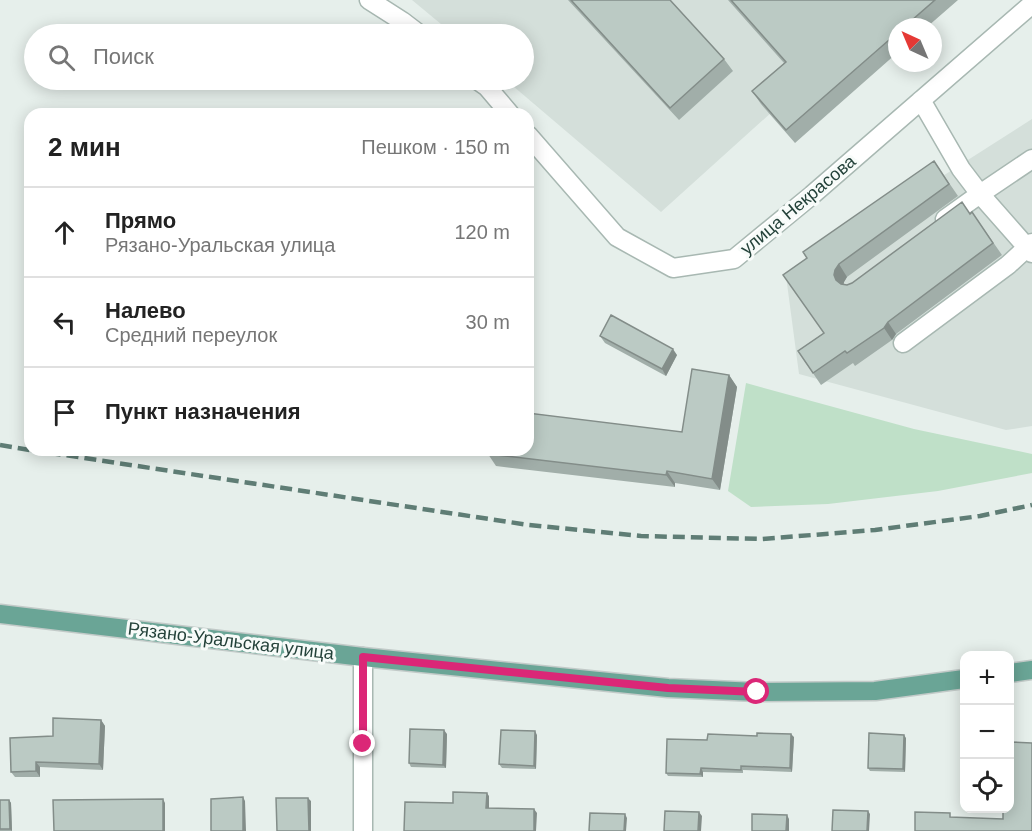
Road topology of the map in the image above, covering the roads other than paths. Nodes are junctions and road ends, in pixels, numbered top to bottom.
1 (369, 0) edge
2 (1032, 3) edge
3 (406, 24) edge
4 (490, 90) edge
5 (921, 100) junction
6 (505, 108) edge
7 (534, 142) edge
8 (1032, 159) edge
9 (980, 194) junction
10 (932, 229) edge
11 (1030, 248) edge
12 (903, 343) dead end
13 (0, 614) edge
14 (363, 657) junction
15 (1032, 670) edge
16 (1014, 672) edge
17 (960, 680) edge
18 (363, 831) edge

1 - 3 street
2 - 5 street, улица Некрасова
4 - 6 street
5 - 7 street, улица Некрасова
5 - 9 street
8 - 9 street
9 - 10 street
9 - 11 street
11 - 12 street
13 - 14 main road, Рязано-Уральская улица
14 - 17 main road, Рязано-Уральская улица
14 - 18 street
15 - 16 main road

